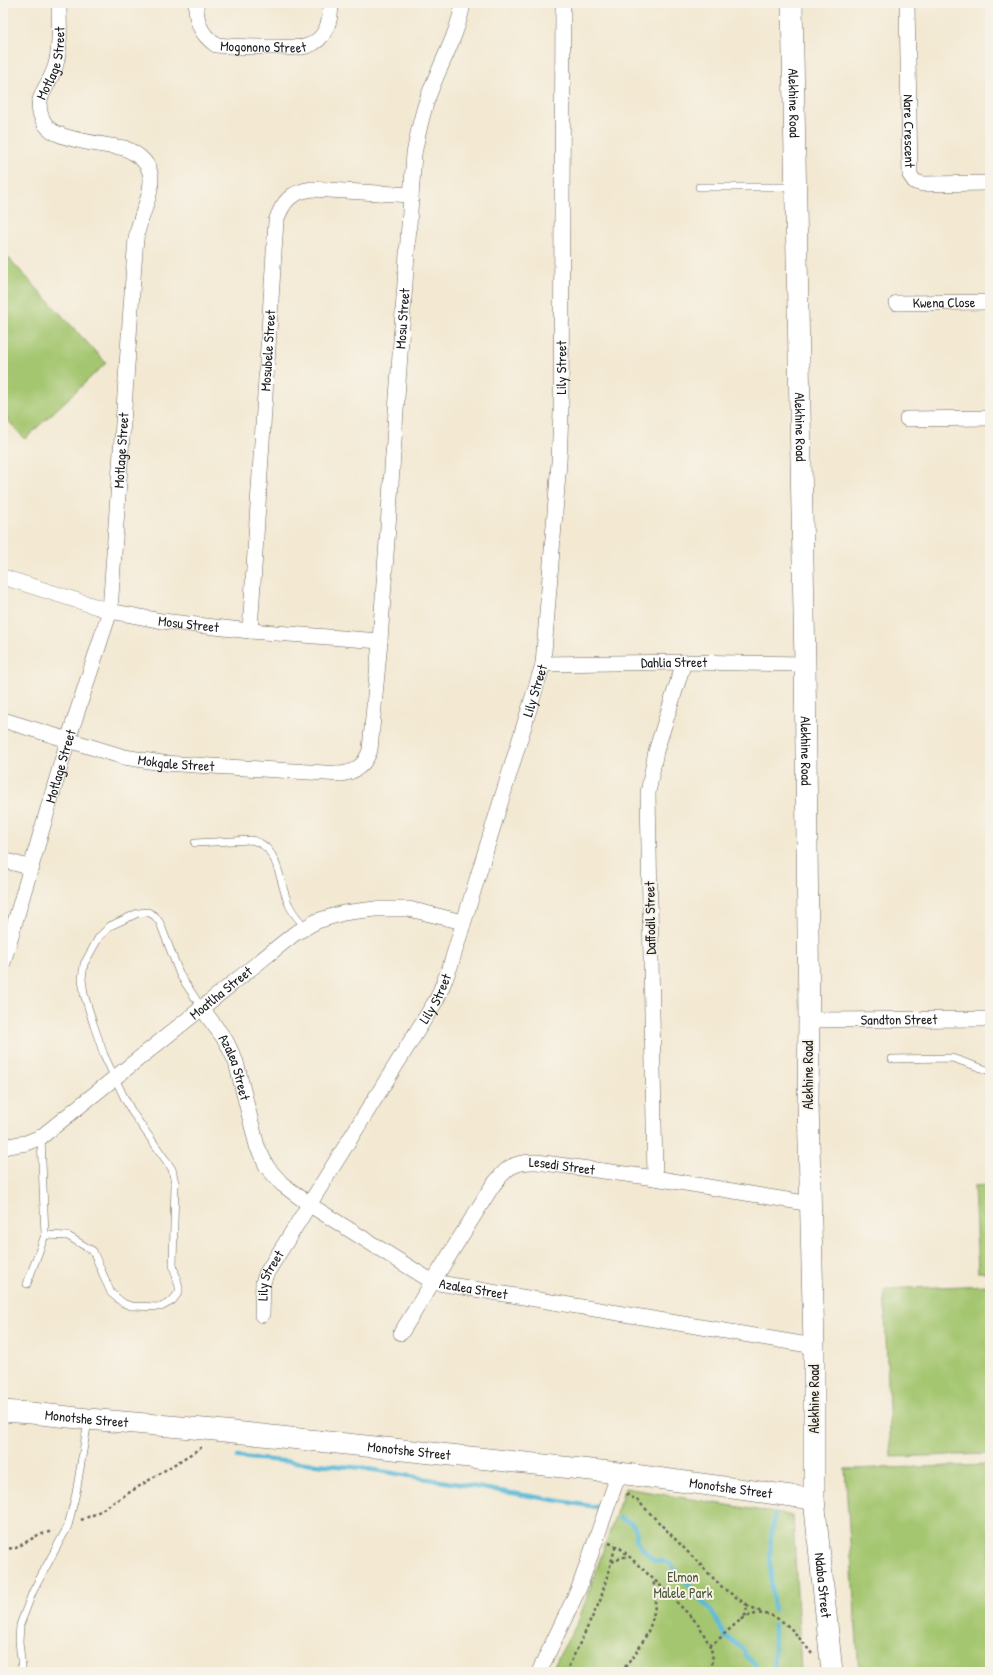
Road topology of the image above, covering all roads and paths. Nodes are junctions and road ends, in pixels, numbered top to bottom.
1 (60, 3) edge
2 (196, 3) edge
3 (331, 3) edge
4 (463, 3) edge
5 (563, 3) edge
6 (792, 3) edge
7 (906, 3) edge
8 (990, 183) edge
9 (699, 187) dead end
10 (796, 188) junction
11 (411, 195) junction
12 (990, 302) edge
13 (897, 303) dead end
14 (990, 418) edge
15 (907, 419) dead end
16 (3, 577) edge
17 (110, 611) junction
18 (250, 631) junction
19 (380, 641) junction
20 (684, 662) junction
21 (543, 664) junction
22 (805, 664) junction
23 (3, 720) edge
24 (68, 740) junction
25 (354, 771) joint
26 (195, 843) dead end
27 (3, 860) edge
28 (32, 868) junction
29 (463, 922) junction
30 (306, 928) junction
31 (3, 963) edge
32 (202, 1007) junction
33 (990, 1019) edge
34 (809, 1020) junction
35 (892, 1059) dead end
36 (990, 1071) edge
37 (115, 1076) junction
38 (41, 1137) junction
39 (3, 1147) edge
40 (655, 1178) junction
41 (811, 1204) junction
42 (310, 1205) junction
43 (45, 1236) junction
44 (433, 1282) junction
45 (27, 1284) dead end
46 (262, 1315) dead end
47 (401, 1332) dead end
48 (814, 1346) junction
49 (3, 1411) edge
50 (88, 1419) junction
51 (204, 1446) dead end
52 (616, 1480) junction
53 (814, 1500) junction
54 (68, 1526) junction
55 (596, 1539) junction
56 (616, 1545) junction
57 (3, 1549) edge
58 (630, 1558) junction
59 (612, 1562) junction
60 (653, 1579) junction
61 (747, 1605) junction
62 (763, 1613) junction
63 (741, 1620) junction
64 (709, 1644) junction
65 (831, 1667) edge
66 (24, 1672) edge
67 (539, 1672) edge
68 (566, 1672) edge
69 (621, 1672) edge
70 (710, 1672) edge

1 - 17 street, Motlage Street
2 - 3 street, Mogonono Street
4 - 11 street, Mosu Street
5 - 21 street, Lily Street
6 - 10 street, Alekhine Road
7 - 8 street, Nare Crescent
9 - 10 lane
10 - 22 street, Alekhine Road
11 - 18 street, Mosubele Street
11 - 19 street, Mosu Street
12 - 13 street, Kwena Close
14 - 15 street
16 - 17 street, Mosu Street
17 - 18 street, Mosu Street
17 - 24 street, Motlage Street
18 - 19 street, Mosu Street
19 - 25 street, Mosu Street
20 - 21 street, Dahlia Street
20 - 22 street, Dahlia Street
20 - 40 street, Daffodil Street
21 - 29 street, Lily Street
22 - 34 street, Alekhine Road
23 - 24 street, Mokgale Street
24 - 25 street, Mokgale Street
24 - 28 street, Motlage Street
26 - 30 lane
27 - 28 street
28 - 31 street, Motlage Street
29 - 30 street, Moatlha Street
29 - 42 street, Lily Street
30 - 32 street, Moatlha Street
32 - 37 street, Moatlha Street
32 - 37 lane
32 - 42 street, Azalea Street
33 - 34 street, Sandton Street
34 - 41 street, Alekhine Road
35 - 36 lane
37 - 38 street, Moatlha Street
37 - 43 lane
38 - 39 street, Moatlha Street
38 - 43 lane
40 - 41 street, Lesedi Street
40 - 44 street, Lesedi Street
41 - 48 street, Alekhine Road
42 - 44 street, Azalea Street
42 - 46 street, Lily Street
43 - 45 lane
44 - 47 street, Lesedi Street
44 - 48 street, Azalea Street
48 - 53 street, Alekhine Road
49 - 50 street, Monotshe Street
50 - 52 street, Monotshe Street
50 - 54 lane
51 - 54 path
52 - 53 street, Monotshe Street
52 - 55 street
52 - 61 path
53 - 65 street, Ndaba Street
54 - 57 path
54 - 66 lane
55 - 56 path
55 - 67 street
56 - 58 path
56 - 59 path
58 - 59 path
58 - 60 path
59 - 68 path
60 - 64 path
60 - 69 path
61 - 62 path
61 - 63 path
62 - 63 path
62 - 65 path
63 - 64 path
64 - 70 path

